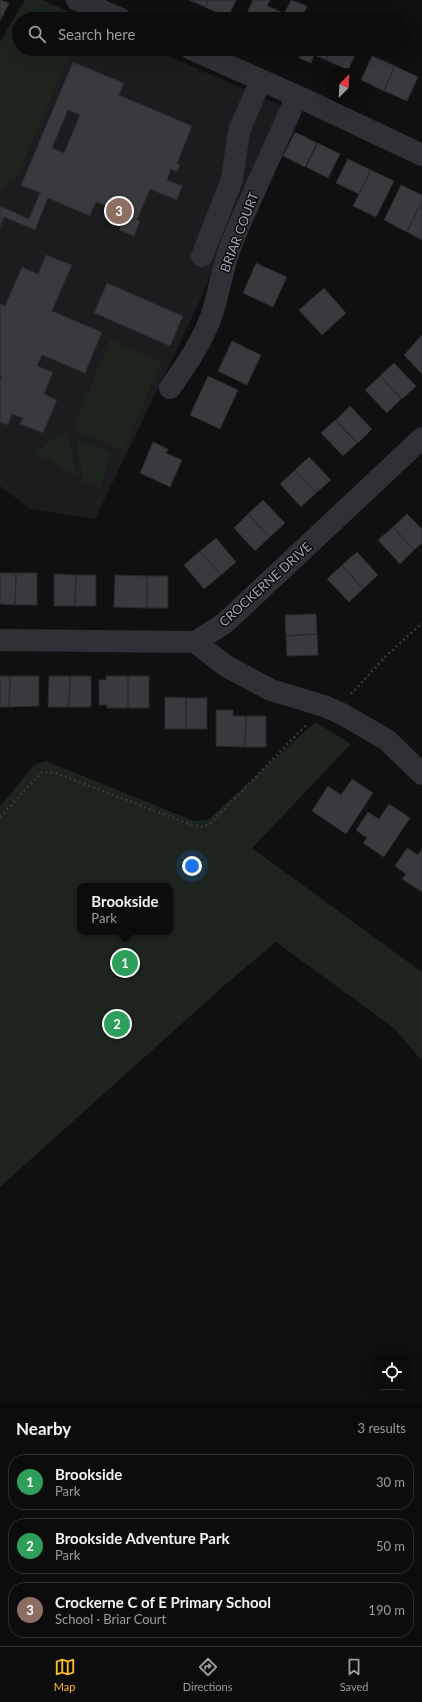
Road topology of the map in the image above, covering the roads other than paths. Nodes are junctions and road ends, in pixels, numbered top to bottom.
1 (77, 0) edge
2 (105, 12) edge
3 (207, 56) edge
4 (261, 80) junction
5 (297, 96) junction
6 (422, 155) edge
7 (202, 256) dead end
8 (170, 388) dead end
9 (422, 438) edge
10 (0, 640) edge
11 (195, 642) junction
12 (422, 774) edge

1 - 2 street
3 - 4 street
4 - 5 street
4 - 7 street
5 - 6 street
5 - 8 street, BRIAR COURT
9 - 11 street, CROCKERNE DRIVE
10 - 11 street
11 - 12 street

